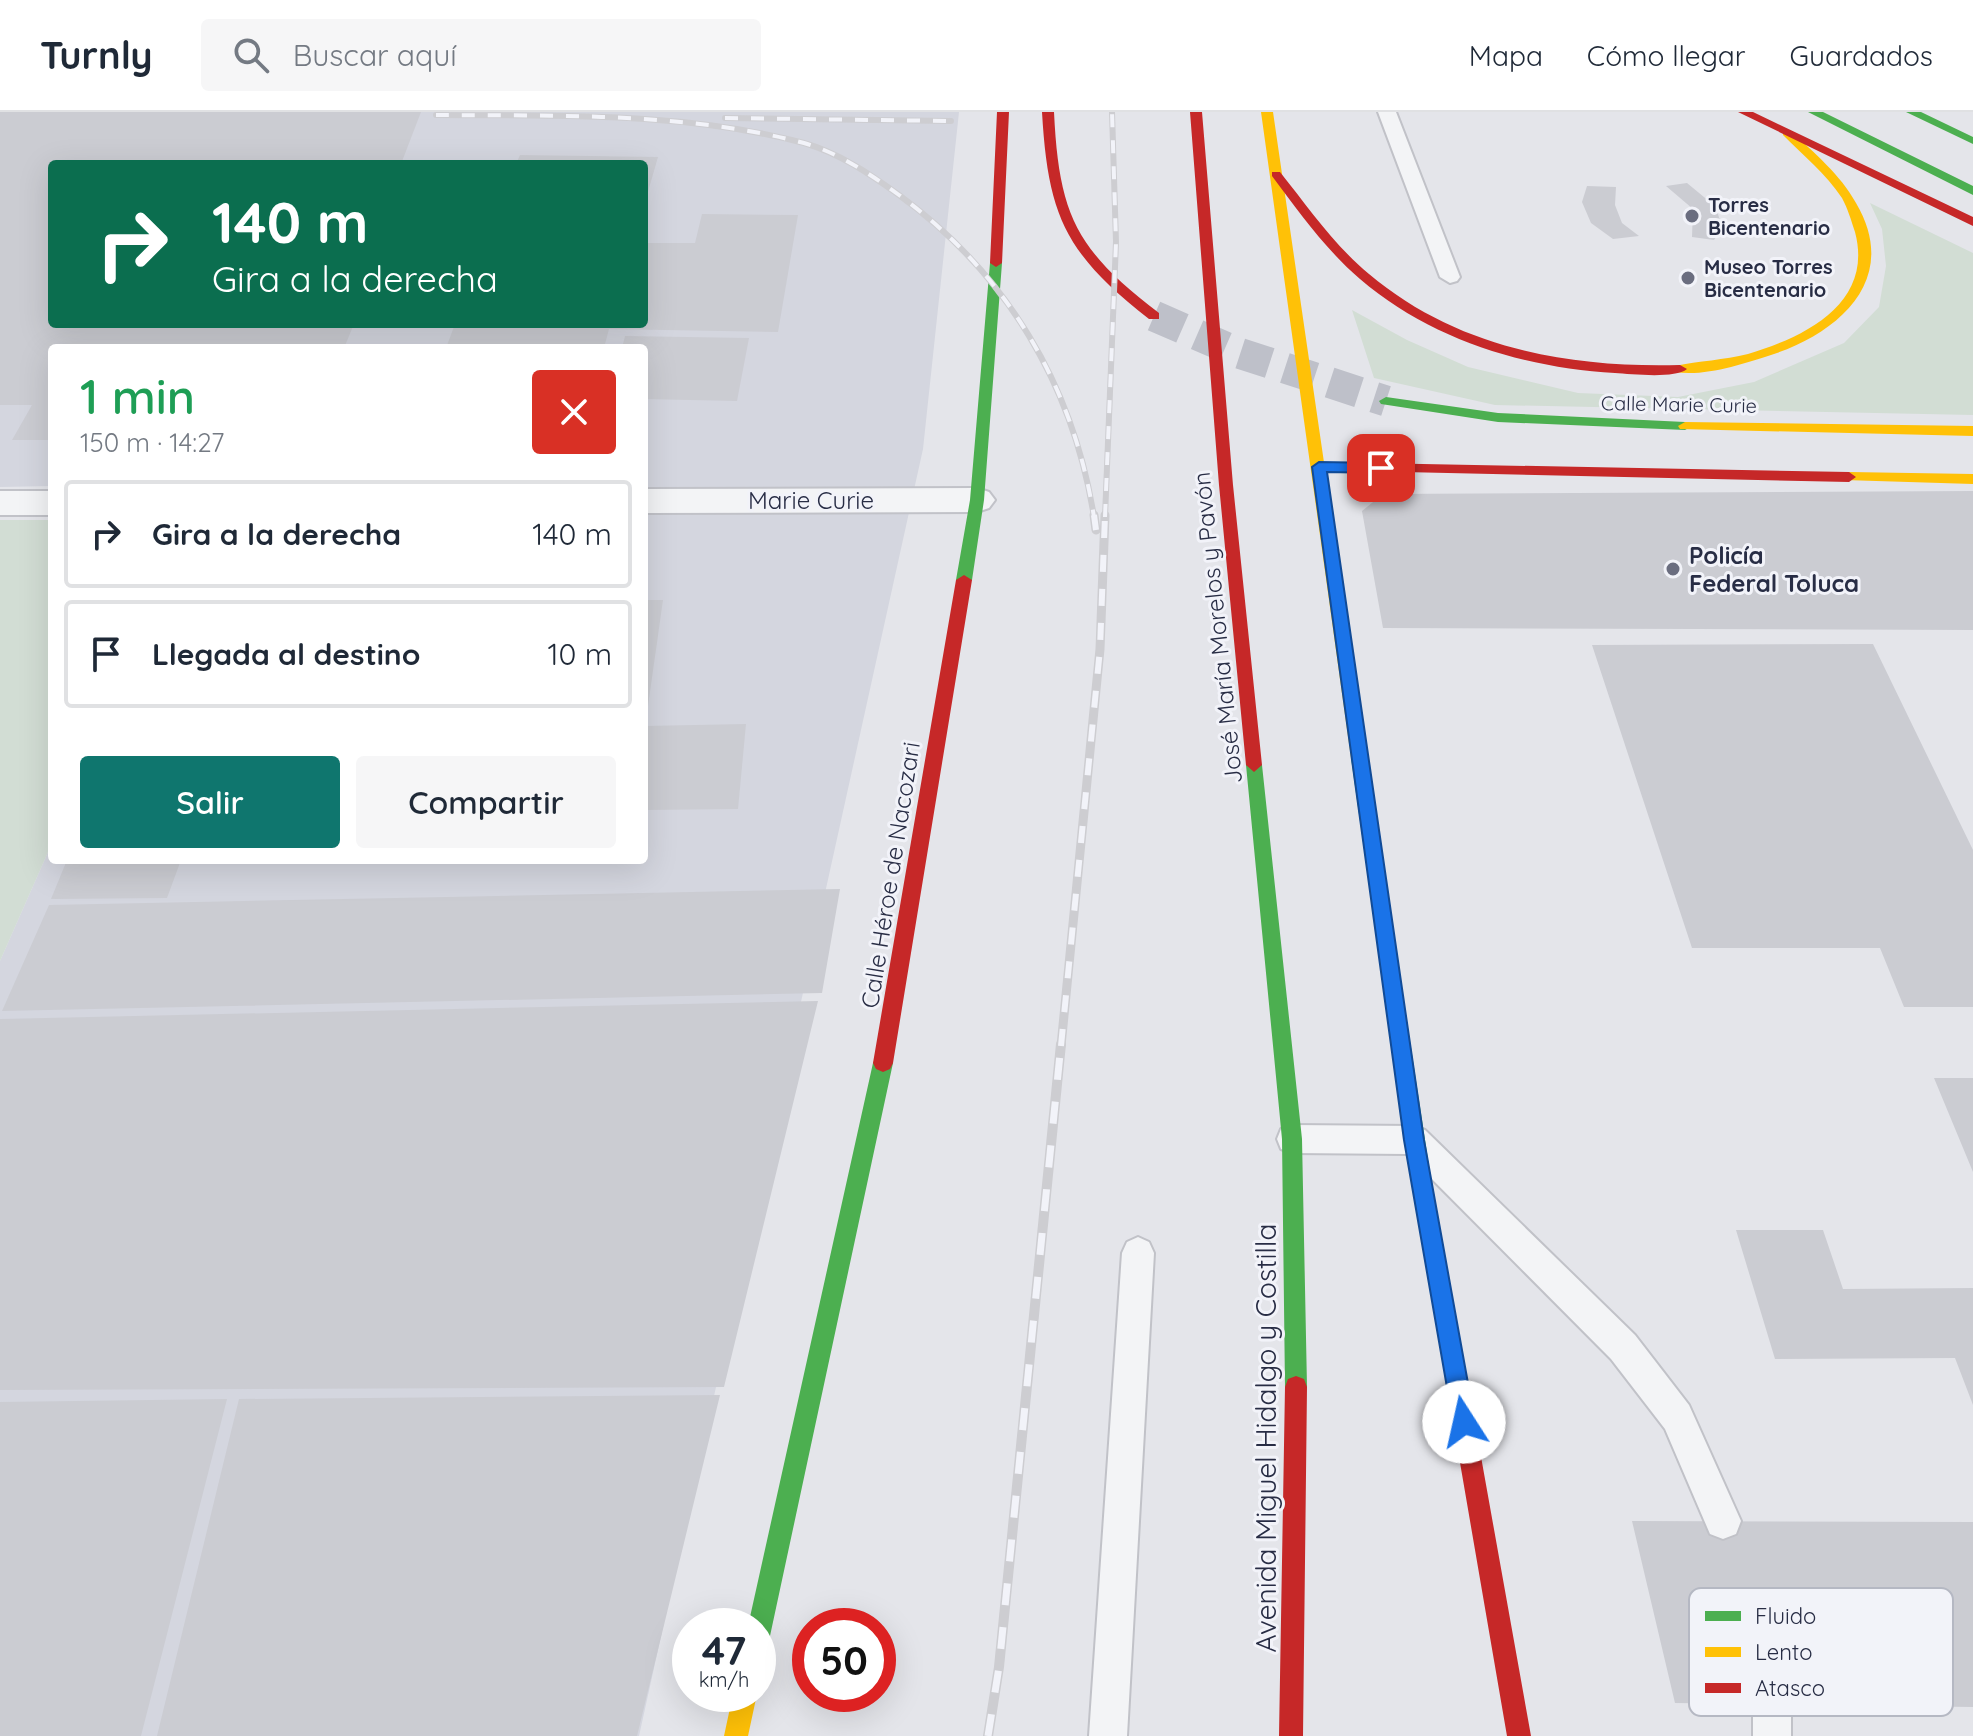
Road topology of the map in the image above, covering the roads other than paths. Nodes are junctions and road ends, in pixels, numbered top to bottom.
1 (1003, 112) edge
2 (1048, 112) edge
3 (1196, 112) edge
4 (1267, 112) edge
5 (1387, 112) edge
6 (1744, 112) edge
7 (1814, 112) edge
8 (1912, 112) edge
9 (1787, 133) junction
10 (1973, 141) edge
11 (1276, 174) junction
12 (1973, 191) edge
13 (1973, 222) edge
14 (1450, 277) dead end
15 (1154, 316) tunnel mouth
16 (1386, 401) tunnel mouth
17 (1973, 431) edge
18 (1319, 467) junction
19 (1973, 479) edge
20 (977, 500) junction
21 (648, 501) edge
22 (0, 503) edge
23 (48, 503) edge
24 (1292, 1139) junction
25 (1414, 1140) junction
26 (1138, 1253) dead end
27 (1723, 1521) dead end
28 (764, 1608) edge
29 (741, 1712) edge
30 (736, 1736) edge
31 (1108, 1736) edge
32 (1291, 1736) edge
33 (1519, 1736) edge

1 - 20 main road, Calle Héroe de Nacozari
2 - 15 main road
3 - 24 main road, José María Morelos y Pavón
4 - 11 main road
5 - 14 lane
6 - 9 main road
7 - 12 main road
8 - 10 main road
9 - 11 main road
9 - 13 main road
11 - 18 main road
16 - 17 main road, Calle Marie Curie
18 - 19 main road
18 - 25 main road
20 - 21 street, Marie Curie
20 - 28 main road, Calle Héroe de Nacozari
22 - 23 street
24 - 25 lane
24 - 32 main road, Avenida Miguel Hidalgo y Costilla
25 - 27 lane
25 - 33 main road
26 - 31 lane
29 - 30 main road

